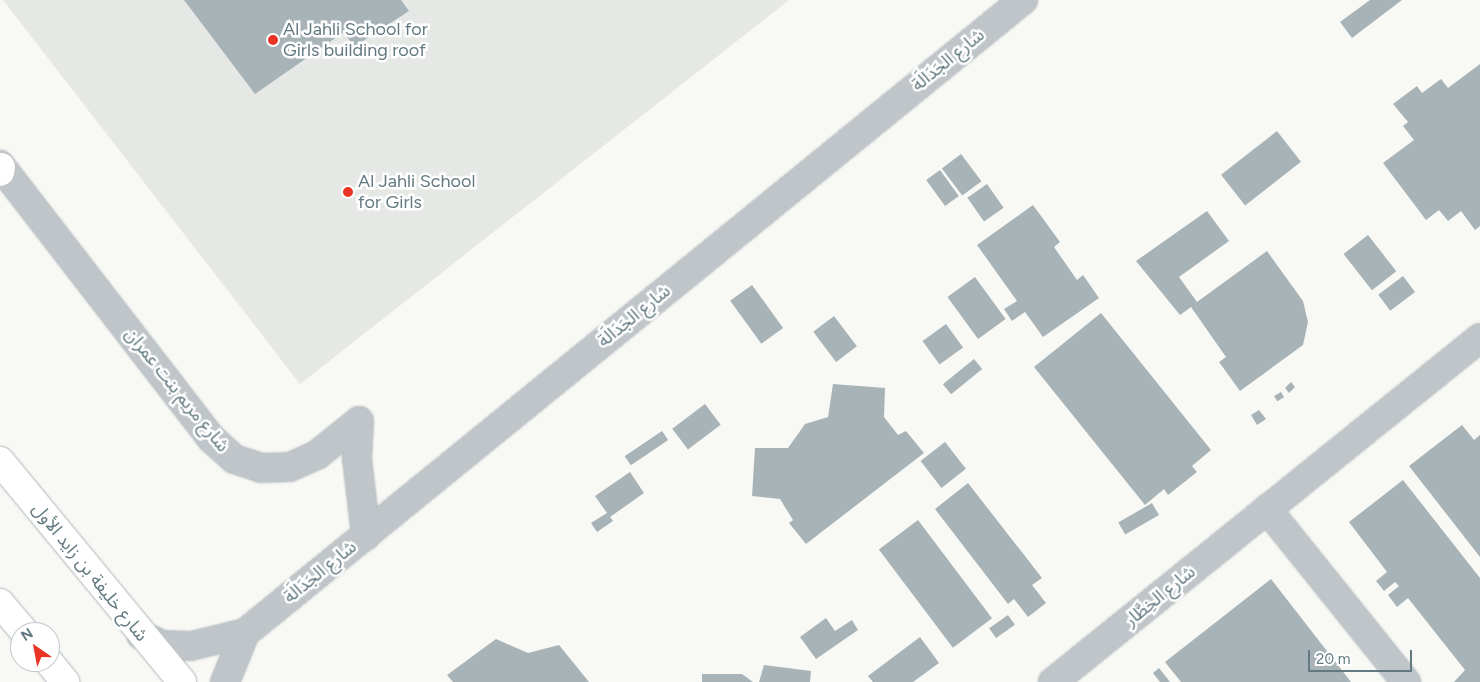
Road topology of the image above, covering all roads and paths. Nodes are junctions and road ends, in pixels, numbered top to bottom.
1 (1023, 0) edge
2 (0, 168) edge
3 (1480, 338) edge
4 (0, 461) edge
5 (1267, 509) junction
6 (366, 535) junction
7 (0, 603) edge
8 (16, 622) edge
9 (245, 634) junction
10 (141, 635) junction
11 (56, 672) edge
12 (1070, 677) edge
13 (65, 682) edge
14 (182, 682) edge
15 (225, 682) edge
16 (1406, 682) edge

1 - 6 street, شارع الجَدَالَة
2 - 6 street, شارع مريم بنت عمران
3 - 5 street, شارع الخِطَّار
4 - 10 main road, شارع خليفة بن زايد الأول
5 - 12 street, شارع الخِطَّار
5 - 16 street
6 - 9 street, شارع الجَدَالَة
7 - 8 main road
9 - 10 street, شارع الجَدَالَة
9 - 15 street, شارع الجَدَالَة
10 - 14 main road, شارع خليفة بن زايد الأول
11 - 13 main road

